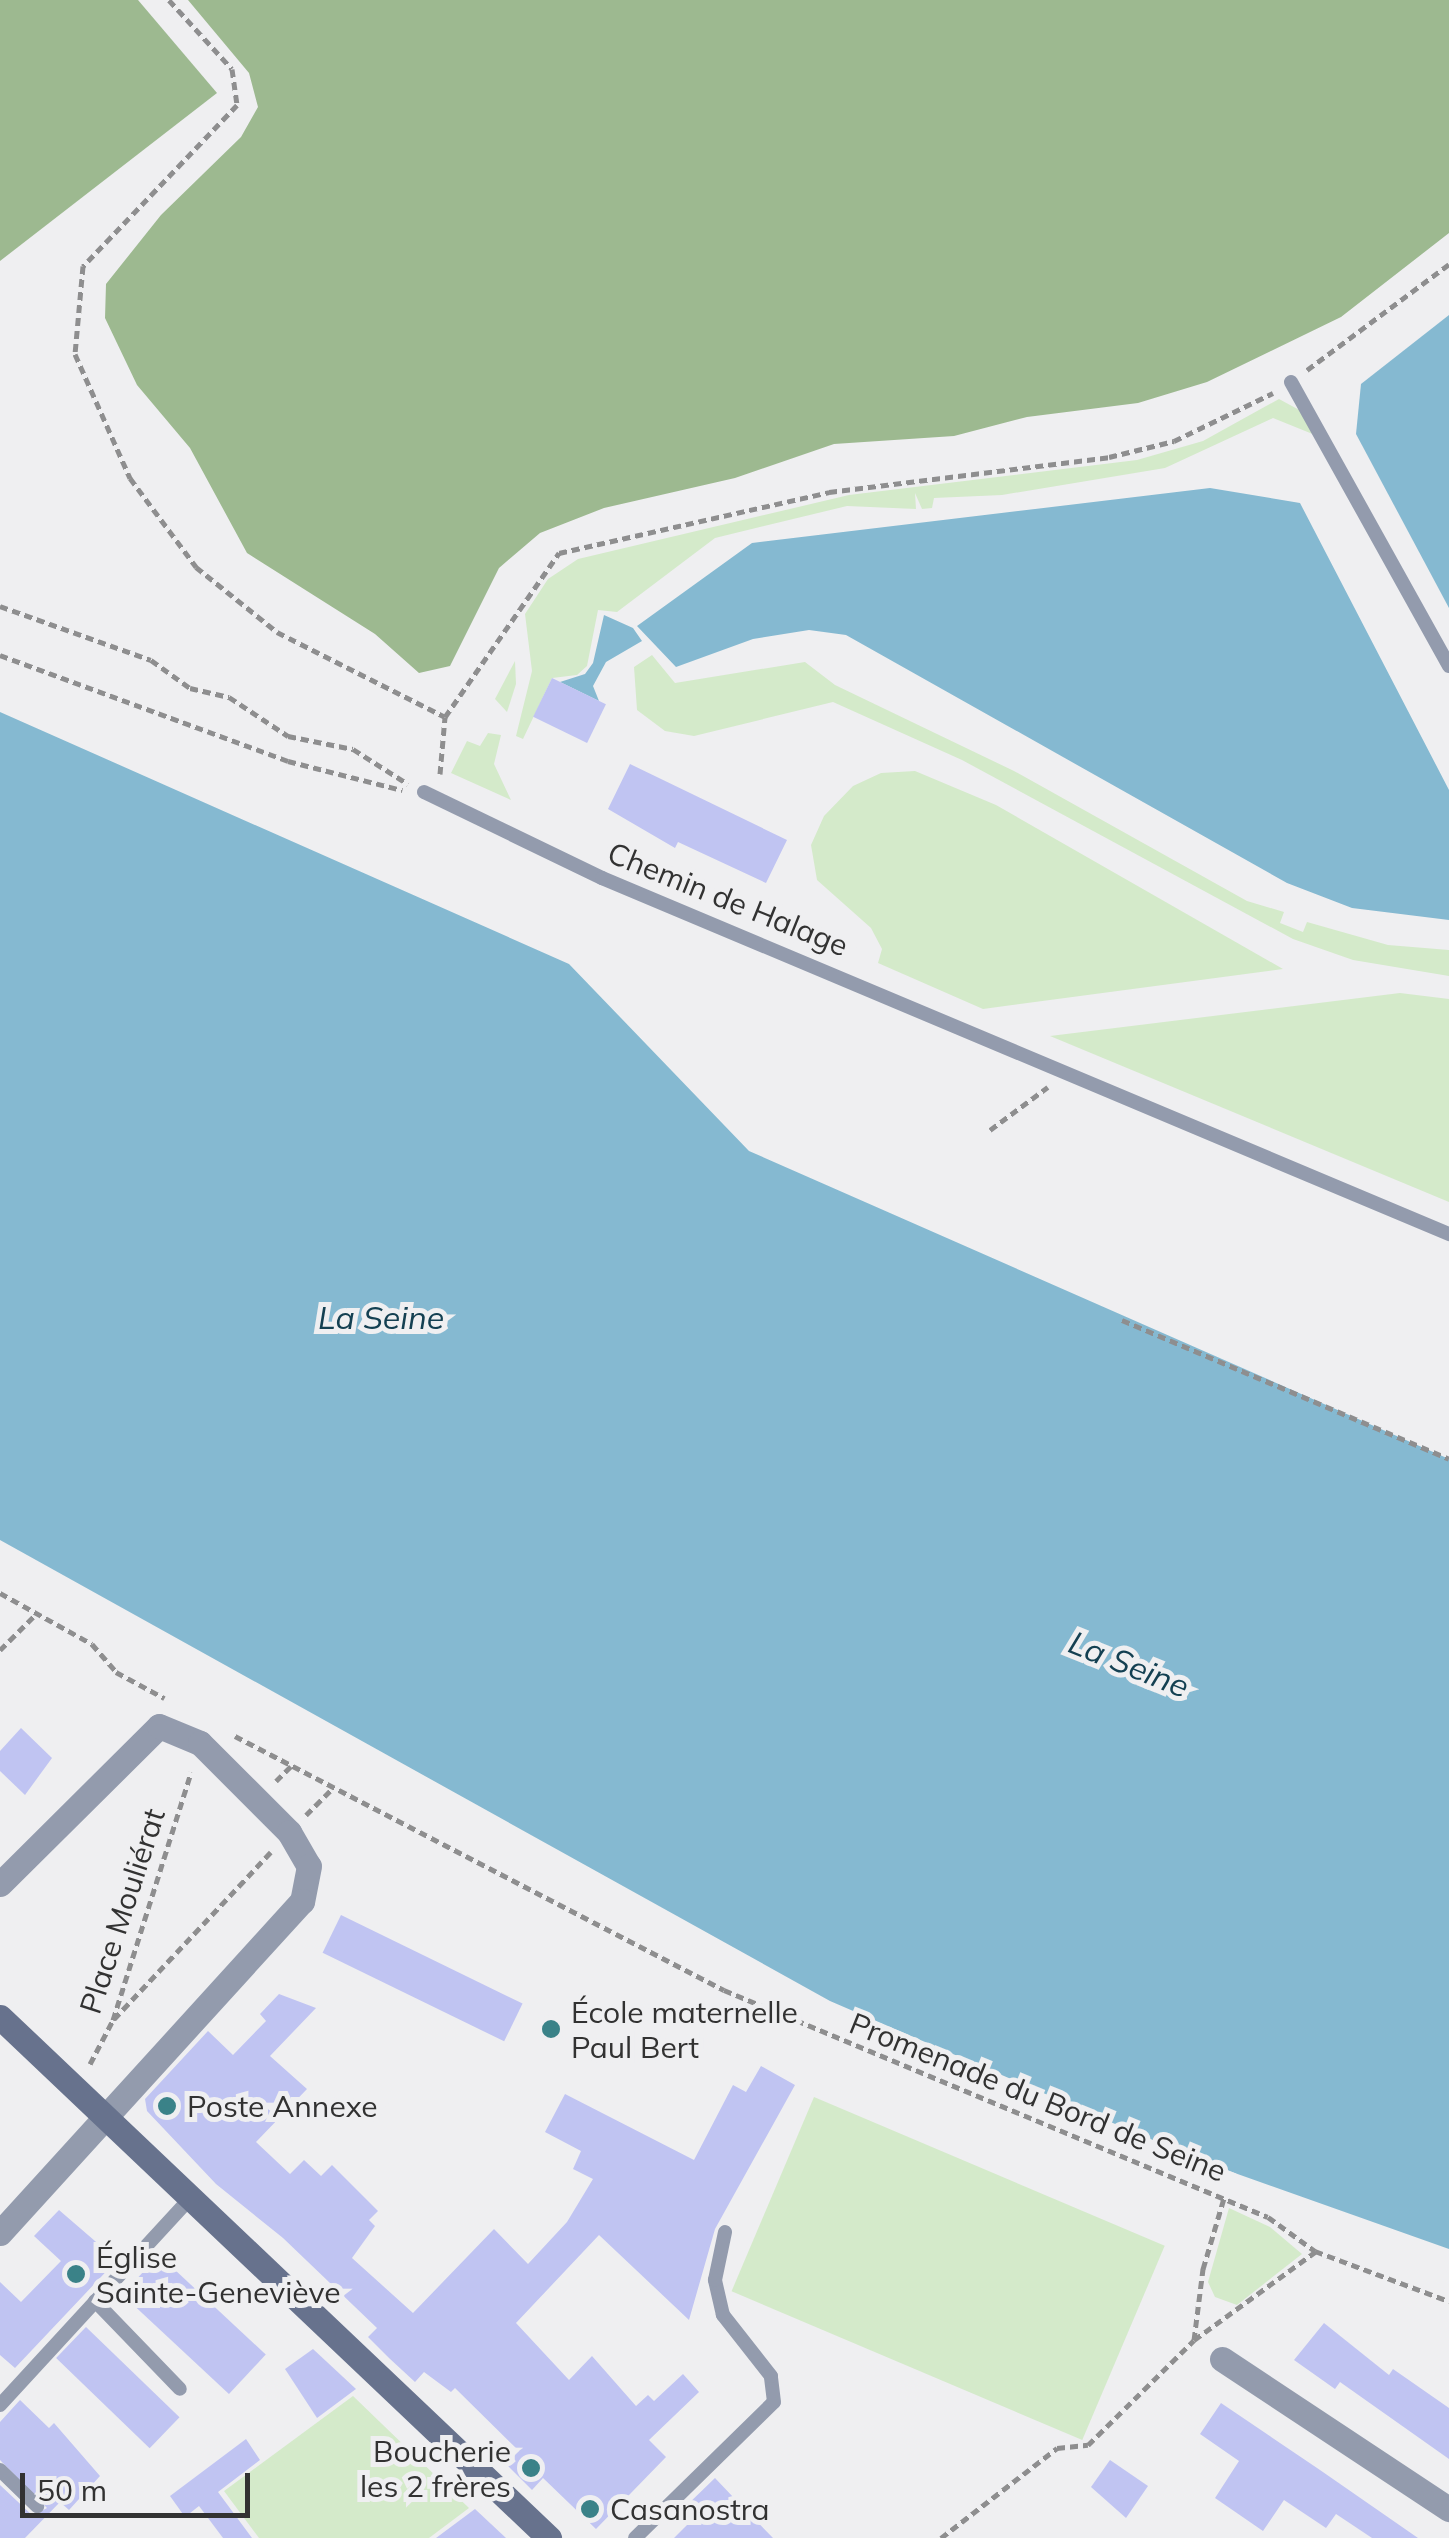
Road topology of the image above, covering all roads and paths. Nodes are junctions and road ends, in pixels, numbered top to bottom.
1 (170, 0) edge
2 (1449, 264) edge
3 (1291, 382) junction
4 (0, 606) edge
5 (0, 654) edge
6 (1449, 666) edge
7 (445, 717) junction
8 (440, 768) dead end
9 (424, 792) junction
10 (1069, 1071) junction
11 (990, 1130) dead end
12 (1449, 1234) edge
13 (1122, 1320) dead end
14 (1449, 1459) edge
15 (36, 1614) dead end
16 (0, 1650) edge
17 (200, 1743) junction
18 (332, 1789) dead end
19 (395, 1823) dead end
20 (289, 1832) junction
21 (0, 1884) edge
22 (0, 2018) edge
23 (113, 2020) junction
24 (74, 2086) junction
25 (108, 2117) junction
26 (191, 2198) junction
27 (1224, 2198) junction
28 (725, 2232) dead end
29 (0, 2233) edge
30 (1316, 2251) junction
31 (95, 2301) junction
32 (1449, 2301) edge
33 (1194, 2340) junction
34 (1226, 2361) joint
35 (180, 2389) dead end
36 (0, 2404) edge
37 (0, 2470) edge
38 (37, 2506) dead end
39 (1449, 2508) edge
40 (549, 2538) edge
41 (635, 2538) edge
42 (941, 2538) edge

1 - 7 path
2 - 3 path
3 - 6 lane
3 - 7 path
4 - 9 path
5 - 9 path
7 - 8 path
9 - 10 lane, Chemin de Halage
10 - 11 path
10 - 12 lane, Chemin de Halage
13 - 14 path
15 - 16 path
17 - 20 street
17 - 21 street
17 - 23 path, Place Mouliérat
18 - 20 path
19 - 27 path, Promenade du Bord de Seine
20 - 23 path
20 - 25 street
22 - 24 main road
23 - 24 path, Place Mouliérat
24 - 25 main road
25 - 26 main road
25 - 29 street
26 - 31 lane
26 - 40 main road
27 - 30 path, Promenade du Bord de Seine
27 - 33 path
28 - 41 lane
30 - 32 path, Promenade du Bord de Seine
30 - 33 path
31 - 35 lane
31 - 36 lane
33 - 34 path
33 - 42 path
34 - 39 street
37 - 38 lane

